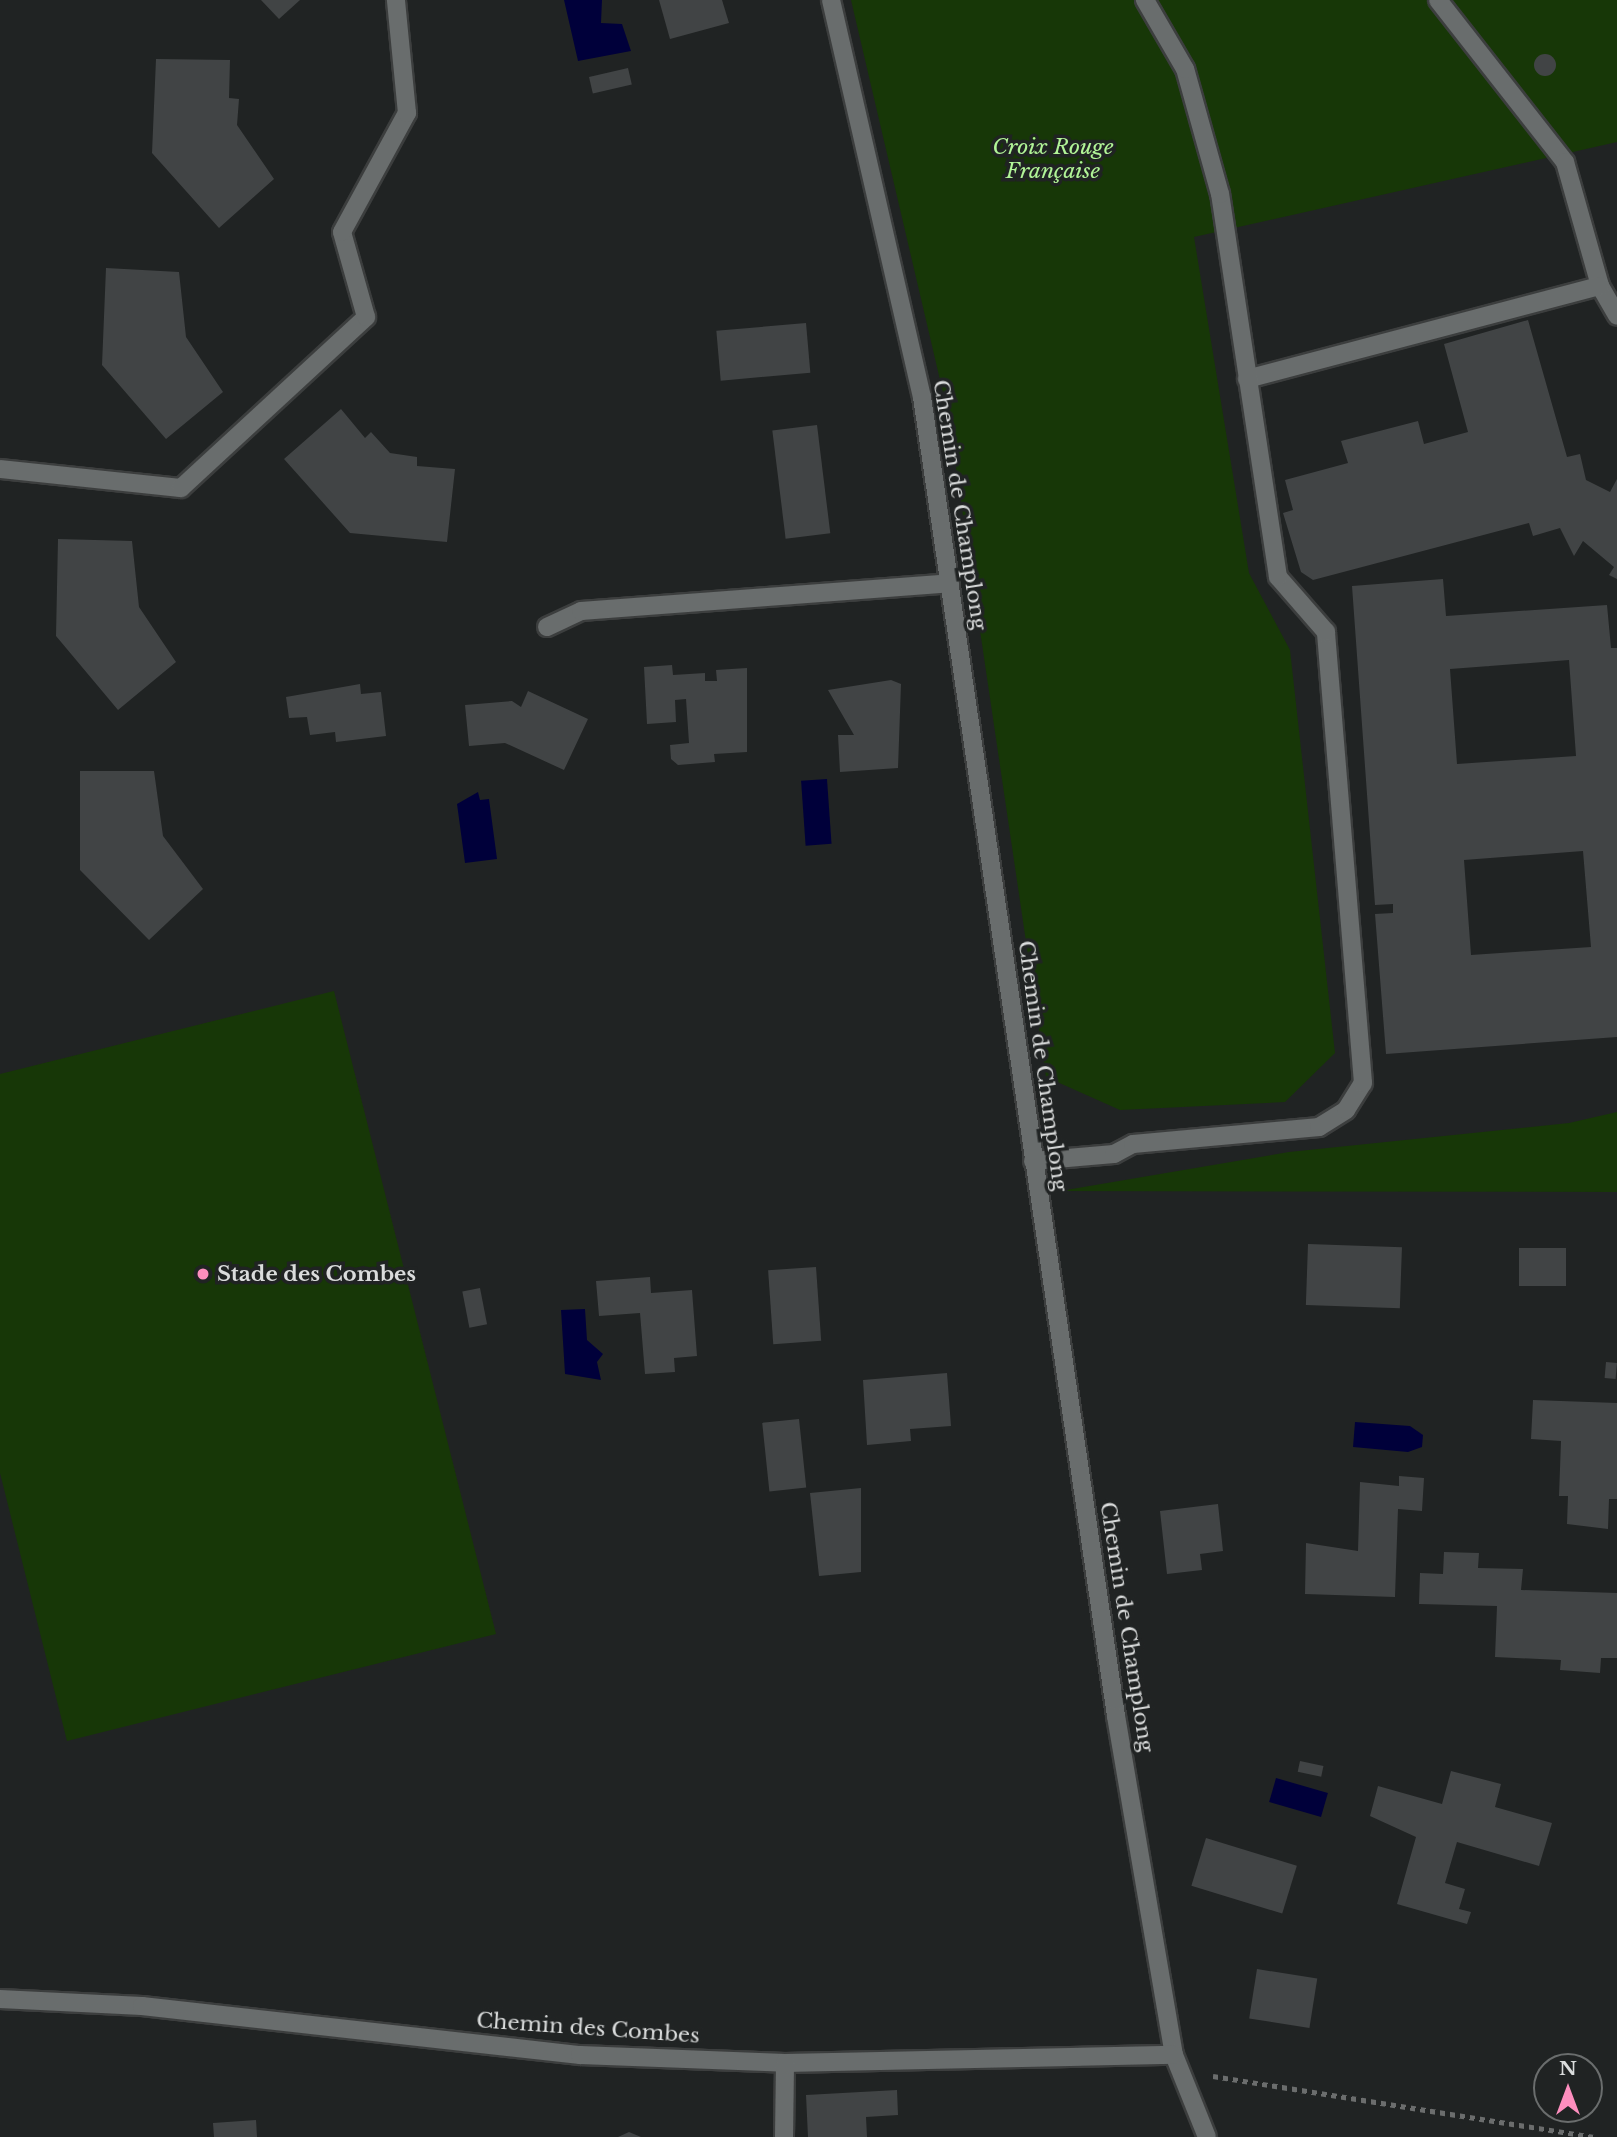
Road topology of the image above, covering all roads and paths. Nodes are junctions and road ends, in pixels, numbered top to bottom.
1 (396, 0) edge
2 (831, 0) edge
3 (1145, 0) edge
4 (1438, 0) edge
5 (1600, 286) junction
6 (1617, 315) edge
7 (1247, 379) junction
8 (0, 469) edge
9 (950, 583) junction
10 (547, 627) dead end
11 (1033, 1161) junction
12 (0, 1999) edge
13 (1174, 2055) junction
14 (785, 2063) junction
15 (1184, 2071) junction
16 (784, 2137) edge
17 (1207, 2137) edge
18 (1594, 2137) edge

1 - 8 street
2 - 9 street, Chemin de Champlong
3 - 7 street
4 - 5 street
5 - 6 street
5 - 7 street
7 - 11 street
9 - 10 street
9 - 11 street, Chemin de Champlong
11 - 13 street, Chemin de Champlong
12 - 14 street, Chemin des Combes
13 - 14 street, Chemin des Combes
13 - 15 street, Chemin de Champlong
14 - 16 street
15 - 17 street, Chemin de Champlong
15 - 18 path

